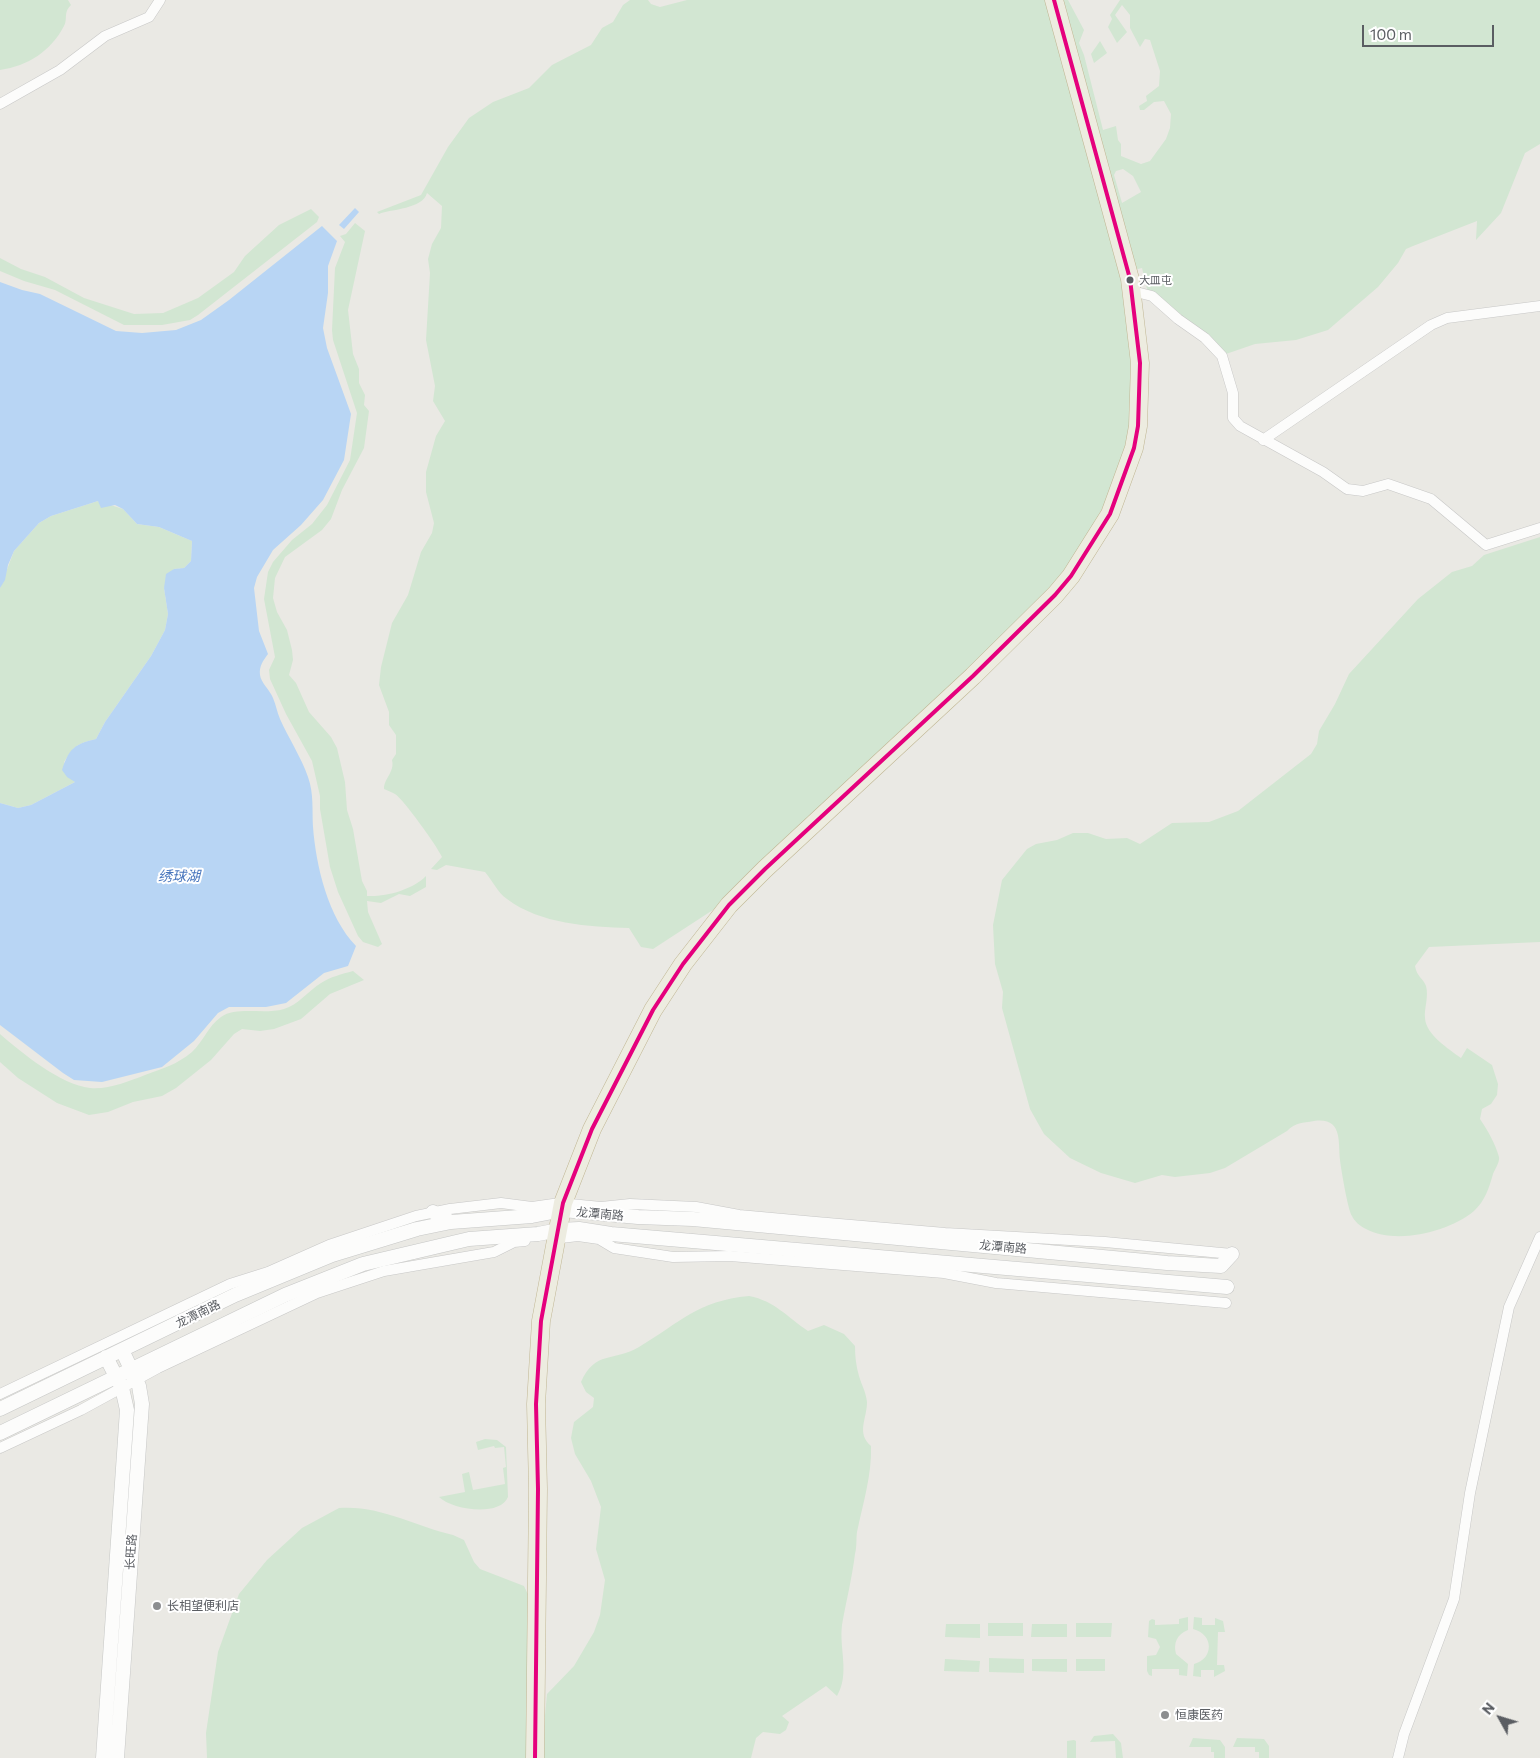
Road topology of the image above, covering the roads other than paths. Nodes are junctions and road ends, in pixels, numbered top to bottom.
1 (160, 0) edge
2 (1054, 0) edge
3 (0, 104) edge
4 (1132, 291) junction
5 (1540, 306) edge
6 (1263, 440) junction
7 (1540, 528) edge
8 (563, 1207) junction
9 (433, 1212) junction
10 (638, 1217) junction
11 (479, 1219) junction
12 (451, 1222) junction
13 (558, 1234) junction
14 (636, 1236) junction
15 (1540, 1237) edge
16 (481, 1238) junction
17 (1232, 1254) joint
18 (941, 1267) junction
19 (1227, 1287) dead end
20 (1226, 1303) dead end
21 (122, 1350) junction
22 (106, 1357) junction
23 (134, 1375) junction
24 (119, 1382) junction
25 (0, 1394) edge
26 (0, 1409) edge
27 (0, 1433) edge
28 (0, 1448) edge
29 (103, 1758) edge
30 (117, 1758) edge
31 (535, 1758) edge
32 (1398, 1758) edge

1 - 3 street
2 - 4 highway
4 - 6 street
4 - 8 highway
5 - 6 street
6 - 7 street
8 - 9 street
8 - 10 main road, 龙潭南路
8 - 11 main road, 龙潭南路
8 - 13 highway
8 - 17 street
9 - 12 main road
9 - 25 street
10 - 14 main road
10 - 17 main road, 龙潭南路
11 - 12 main road, 龙潭南路
11 - 16 main road
12 - 21 main road, 龙潭南路
13 - 14 main road, 龙潭南路
13 - 16 main road, 龙潭南路
13 - 18 street
13 - 23 street
13 - 31 highway
14 - 18 main road, 龙潭南路
15 - 32 street
16 - 23 main road, 龙潭南路
18 - 19 main road, 龙潭南路
18 - 20 street
21 - 22 main road, 龙潭南路
21 - 23 main road, 长旺路
22 - 24 main road, 长旺路
22 - 26 main road, 龙潭南路
23 - 24 main road, 龙潭南路
23 - 30 main road, 长旺路
24 - 27 main road, 龙潭南路
24 - 28 street
24 - 29 main road, 长旺路

